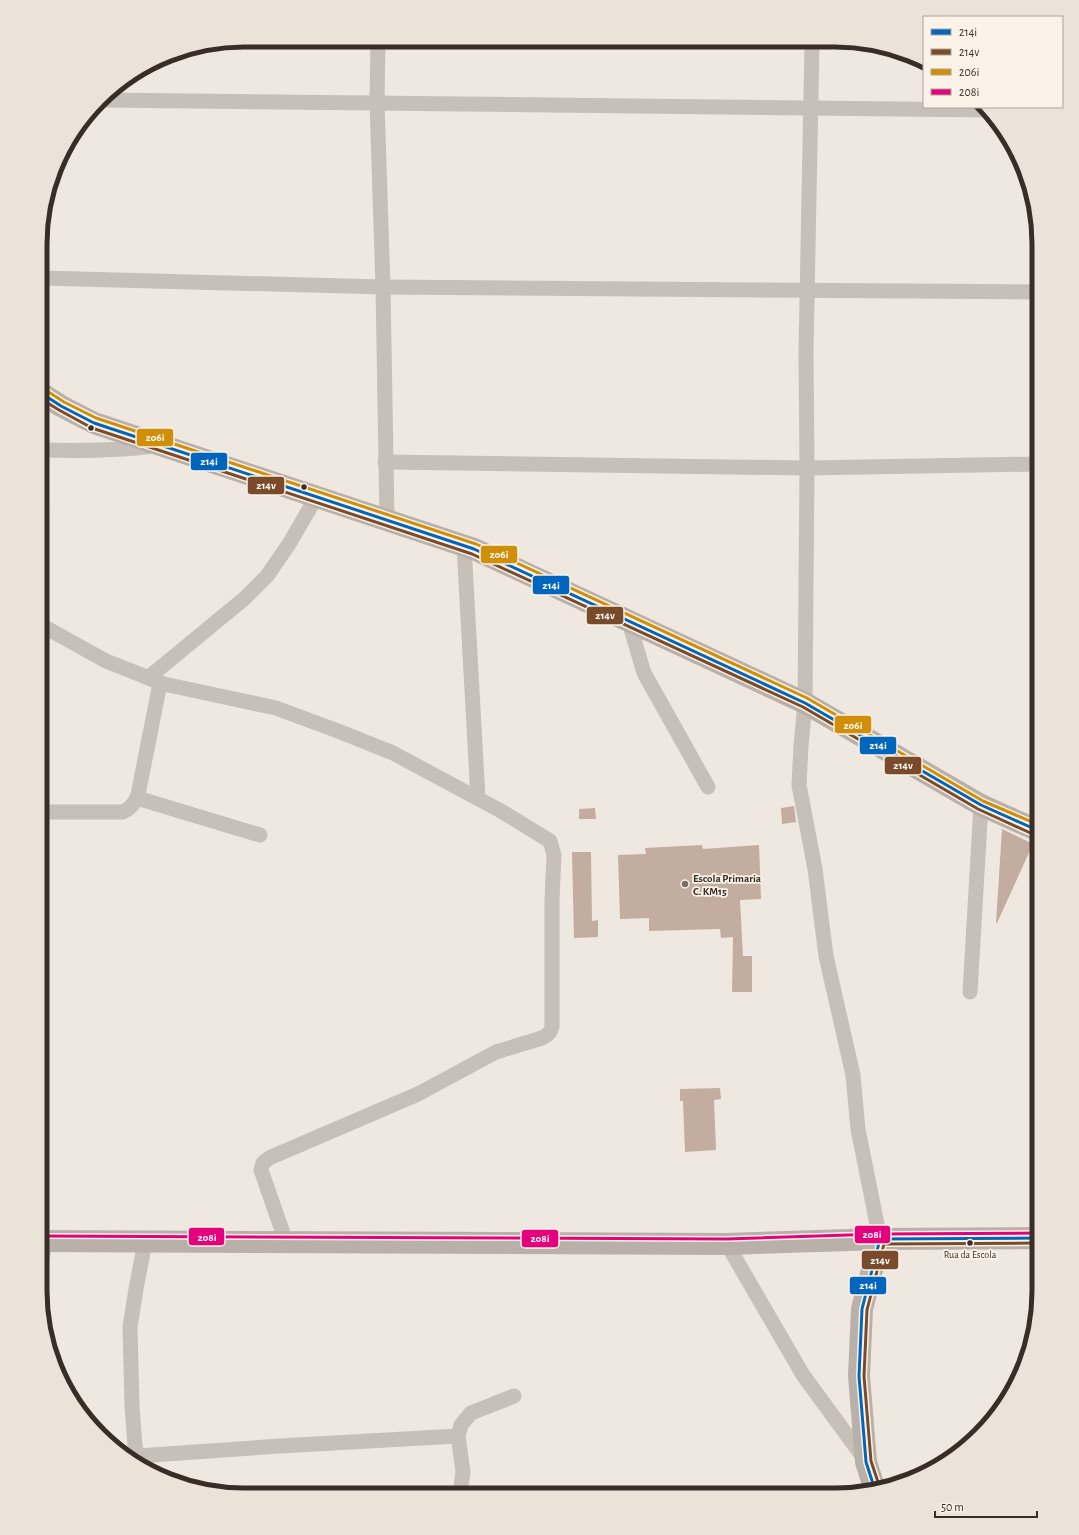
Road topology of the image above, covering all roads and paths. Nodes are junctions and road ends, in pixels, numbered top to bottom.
1 (378, 47) edge
2 (812, 47) edge
3 (110, 100) edge
4 (377, 103) junction
5 (810, 107) junction
6 (979, 110) edge
7 (47, 278) edge
8 (383, 287) junction
9 (807, 290) junction
10 (1032, 292) edge
11 (47, 396) edge
12 (160, 445) junction
13 (47, 450) edge
14 (385, 462) junction
15 (1032, 464) edge
16 (807, 468) junction
17 (317, 496) junction
18 (387, 519) junction
19 (464, 546) junction
20 (629, 622) junction
21 (47, 628) edge
22 (154, 680) junction
23 (805, 703) junction
24 (708, 787) dead end
25 (137, 798) junction
26 (478, 798) junction
27 (981, 805) junction
28 (47, 812) edge
29 (1032, 828) edge
30 (260, 835) dead end
31 (970, 992) dead end
32 (1032, 1238) edge
33 (880, 1239) junction
34 (47, 1241) edge
35 (145, 1242) junction
36 (286, 1242) junction
37 (727, 1244) junction
38 (514, 1396) dead end
39 (458, 1436) junction
40 (138, 1457) edge
41 (143, 1461) edge
42 (866, 1462) junction
43 (873, 1484) edge
44 (461, 1488) edge

1 - 4 street
2 - 5 street
3 - 4 street
4 - 5 street
4 - 8 street
5 - 6 street
5 - 9 street
7 - 8 street
8 - 9 street
8 - 14 street
9 - 10 street
9 - 16 street
11 - 12 street
12 - 13 street
12 - 17 street
14 - 16 street
14 - 18 street
15 - 16 street
16 - 23 street
17 - 18 street
17 - 22 street
18 - 19 street
19 - 20 street
19 - 26 street
20 - 23 street
20 - 24 street
21 - 22 street
22 - 25 street
22 - 26 street
23 - 27 street
23 - 33 street
25 - 28 street
25 - 30 street
26 - 36 street
27 - 29 street
27 - 31 street
32 - 33 street
33 - 37 street
33 - 42 street
34 - 35 street
35 - 36 street
35 - 40 street
36 - 37 street
37 - 42 street
38 - 39 street
39 - 41 street
39 - 44 street
42 - 43 street

